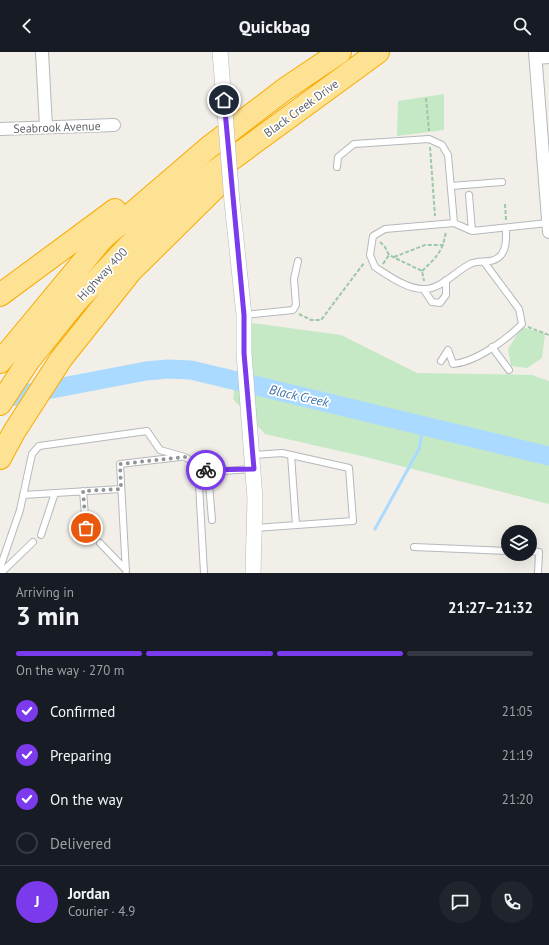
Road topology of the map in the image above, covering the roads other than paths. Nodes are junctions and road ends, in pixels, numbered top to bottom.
1 (42, 52) edge
2 (220, 52) edge
3 (340, 52) edge
4 (378, 52) edge
5 (535, 55) edge
6 (549, 57) edge
7 (114, 125) dead end
8 (46, 127) junction
9 (0, 129) edge
10 (216, 142) junction
11 (247, 147) junction
12 (224, 164) joint
13 (337, 167) dead end
14 (502, 182) dead end
15 (451, 186) junction
16 (469, 195) dead end
17 (454, 223) junction
18 (506, 228) junction
19 (549, 228) edge
20 (472, 231) junction
21 (298, 262) dead end
22 (484, 262) junction
23 (446, 280) junction
24 (423, 289) junction
25 (0, 295) edge
26 (244, 315) junction
27 (492, 347) junction
28 (3, 358) edge
29 (442, 361) dead end
30 (509, 370) dead end
31 (0, 404) edge
32 (291, 455) junction
33 (185, 457) junction
34 (0, 458) edge
35 (253, 462) junction
36 (208, 472) junction
37 (121, 489) junction
38 (83, 491) junction
39 (55, 493) junction
40 (23, 495) junction
41 (212, 520) dead end
42 (296, 525) junction
43 (255, 528) junction
44 (42, 535) dead end
45 (93, 536) dead end
46 (33, 542) dead end
47 (100, 543) dead end
48 (414, 547) dead end
49 (501, 551) edge
50 (537, 552) edge
51 (0, 568) edge
52 (126, 571) edge
53 (1, 573) edge
54 (204, 573) edge
55 (253, 573) edge
56 (538, 573) edge

1 - 8 street
2 - 26 street, bridge
3 - 10 highway, Black Creek Drive
4 - 11 highway, Black Creek Drive
5 - 6 street
5 - 19 street
7 - 8 street, Seabrook Avenue
8 - 9 street, Seabrook Avenue
10 - 25 highway
10 - 28 highway, Highway 400
11 - 12 highway, Black Creek Drive
11 - 34 highway
12 - 31 highway, Highway 400
13 - 15 lane
14 - 15 lane
15 - 17 lane
16 - 20 lane
17 - 20 lane
17 - 24 lane
18 - 19 lane
18 - 20 lane
18 - 22 lane
21 - 26 lane
22 - 23 lane
22 - 27 lane
23 - 24 lane
23 - 24 lane
26 - 35 street
27 - 29 lane
27 - 30 lane
32 - 35 lane
32 - 42 lane
32 - 42 lane
33 - 36 lane
33 - 37 lane
33 - 40 lane
35 - 36 lane
35 - 43 street
36 - 41 lane
36 - 54 lane
37 - 38 lane
37 - 52 lane
38 - 39 lane
38 - 45 lane
39 - 40 lane
39 - 44 lane
40 - 51 lane
42 - 43 lane
43 - 55 street
46 - 53 lane
47 - 52 lane
48 - 49 lane
50 - 56 lane

